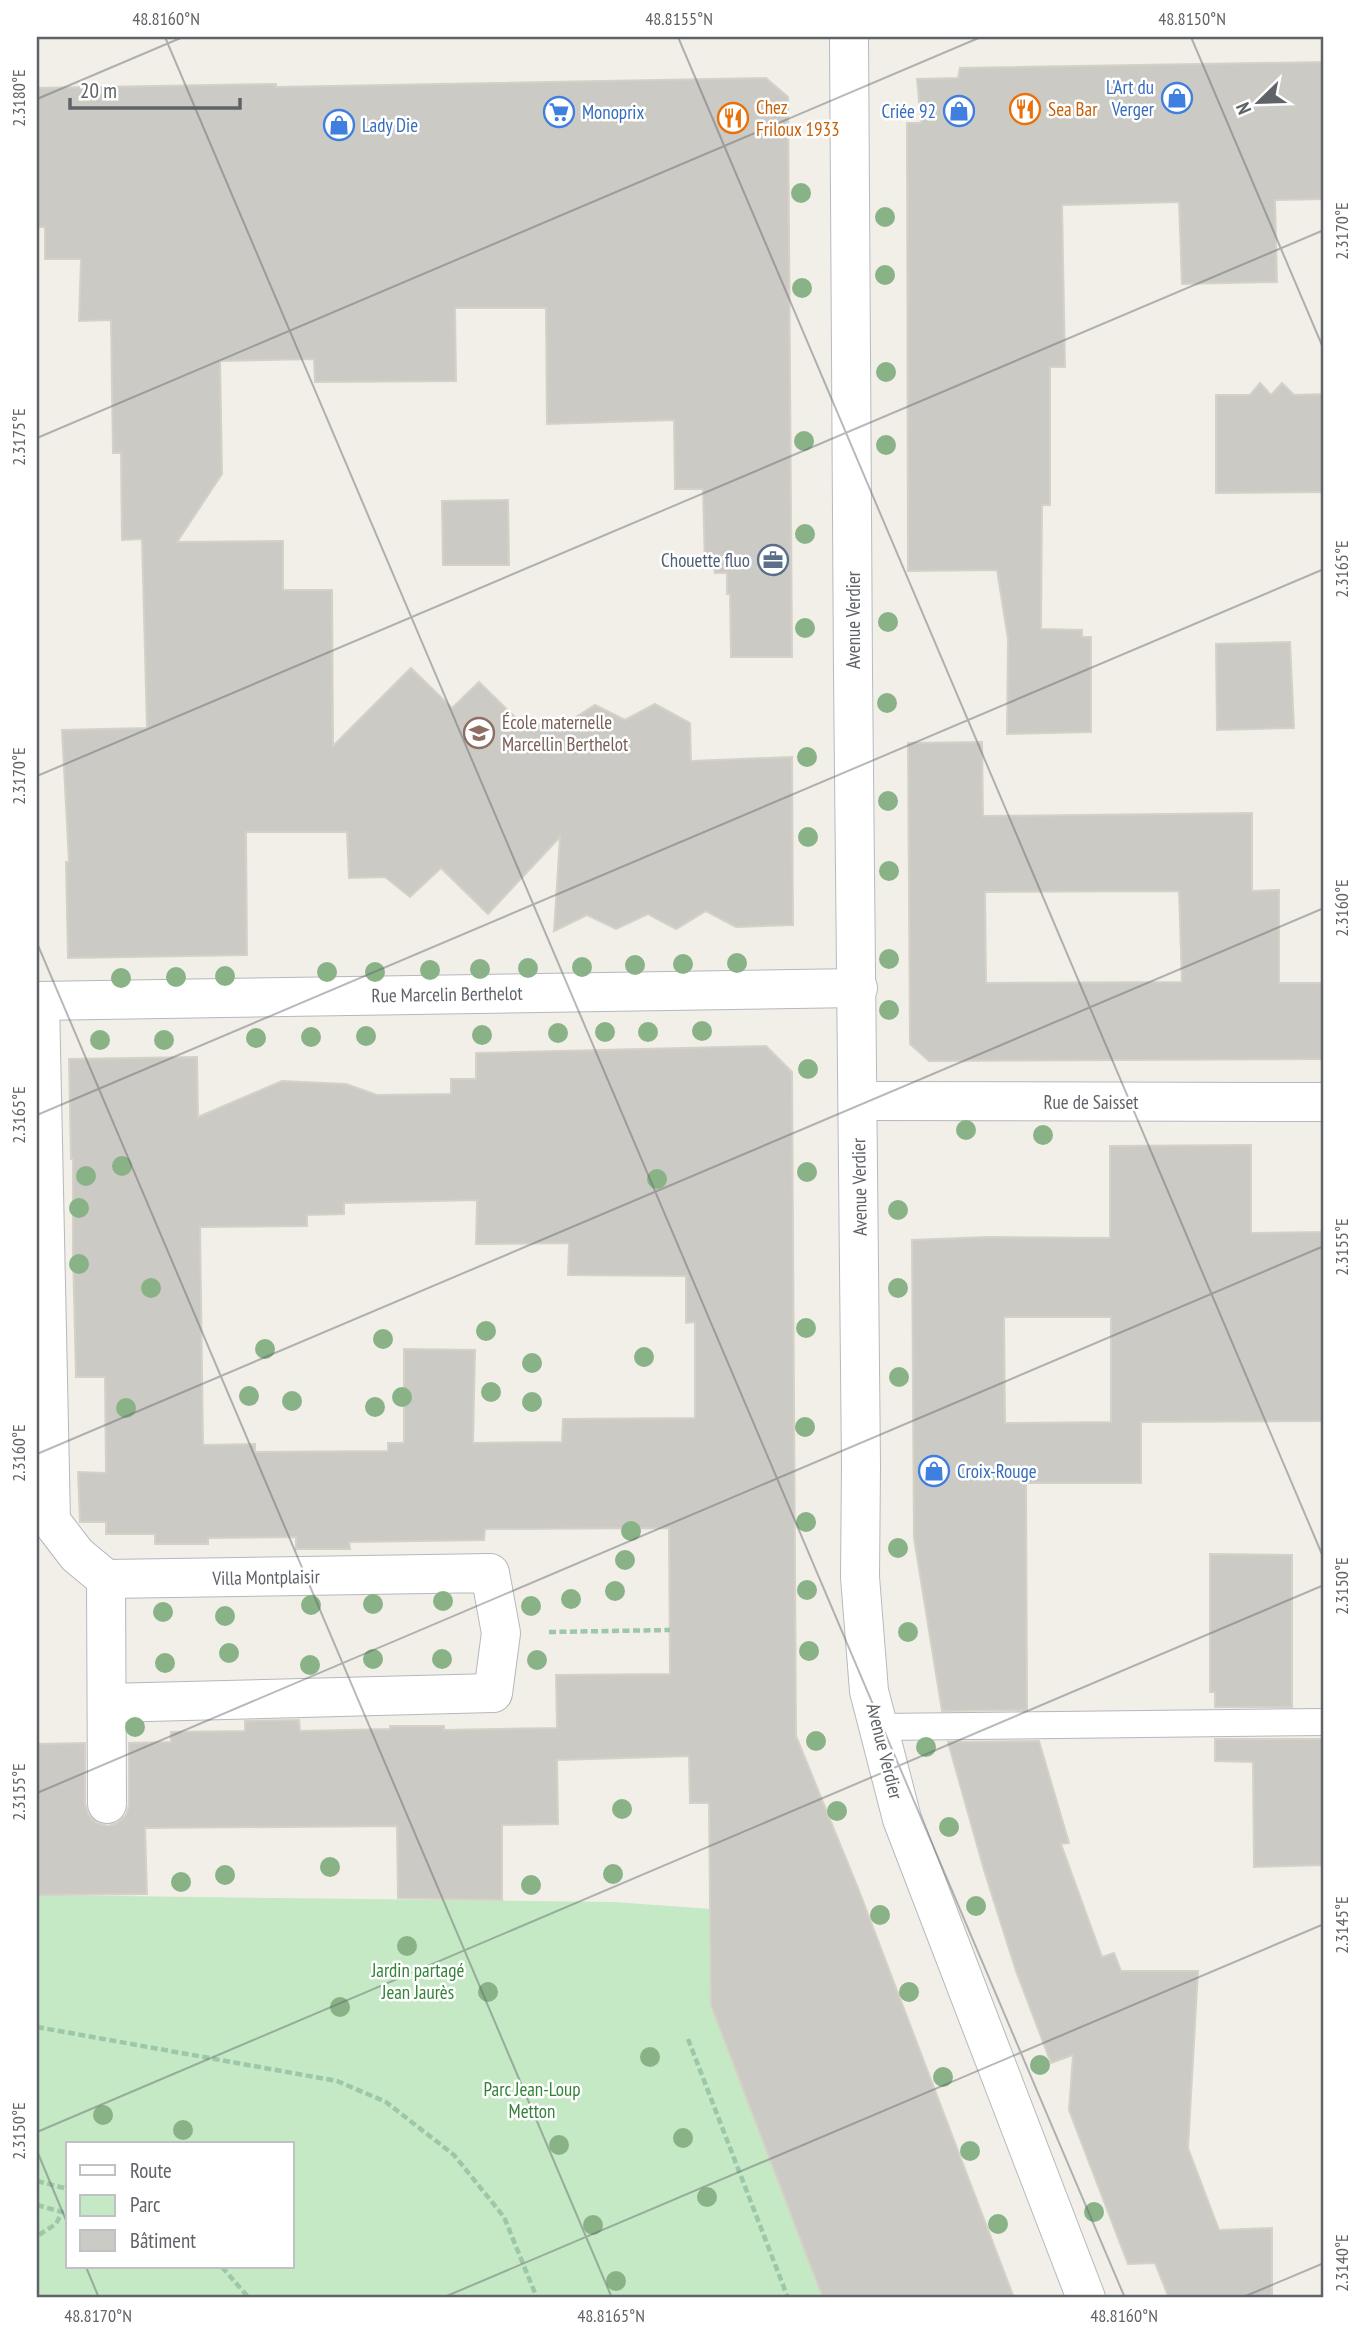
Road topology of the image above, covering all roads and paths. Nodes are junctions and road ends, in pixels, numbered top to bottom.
1 (849, 37) edge
2 (858, 988) junction
3 (38, 1001) edge
4 (858, 1101) junction
5 (1324, 1102) edge
6 (106, 1579) junction
7 (670, 1630) dead end
8 (501, 1633) junction
9 (107, 1703) junction
10 (1324, 1722) edge
11 (879, 1727) junction
12 (107, 1804) dead end
13 (37, 2027) edge
14 (688, 2039) dead end
15 (37, 2181) edge
16 (66, 2188) edge
17 (37, 2206) edge
18 (37, 2236) edge
19 (223, 2268) edge
20 (249, 2298) edge
21 (537, 2298) edge
22 (788, 2298) edge
23 (1086, 2298) edge

1 - 2 street, Avenue Verdier
2 - 3 street, Rue Marcelin Berthelot
2 - 4 street, Avenue Verdier
3 - 6 street
4 - 5 street, Rue de Saisset
4 - 11 street, Avenue Verdier
6 - 8 street, Villa Montplaisir
6 - 9 street
7 - 8 path
8 - 9 street, Villa Montplaisir
9 - 12 street
10 - 11 lane
11 - 23 street, Avenue Verdier
13 - 21 path
14 - 22 path
15 - 16 path
17 - 18 path
19 - 20 path

